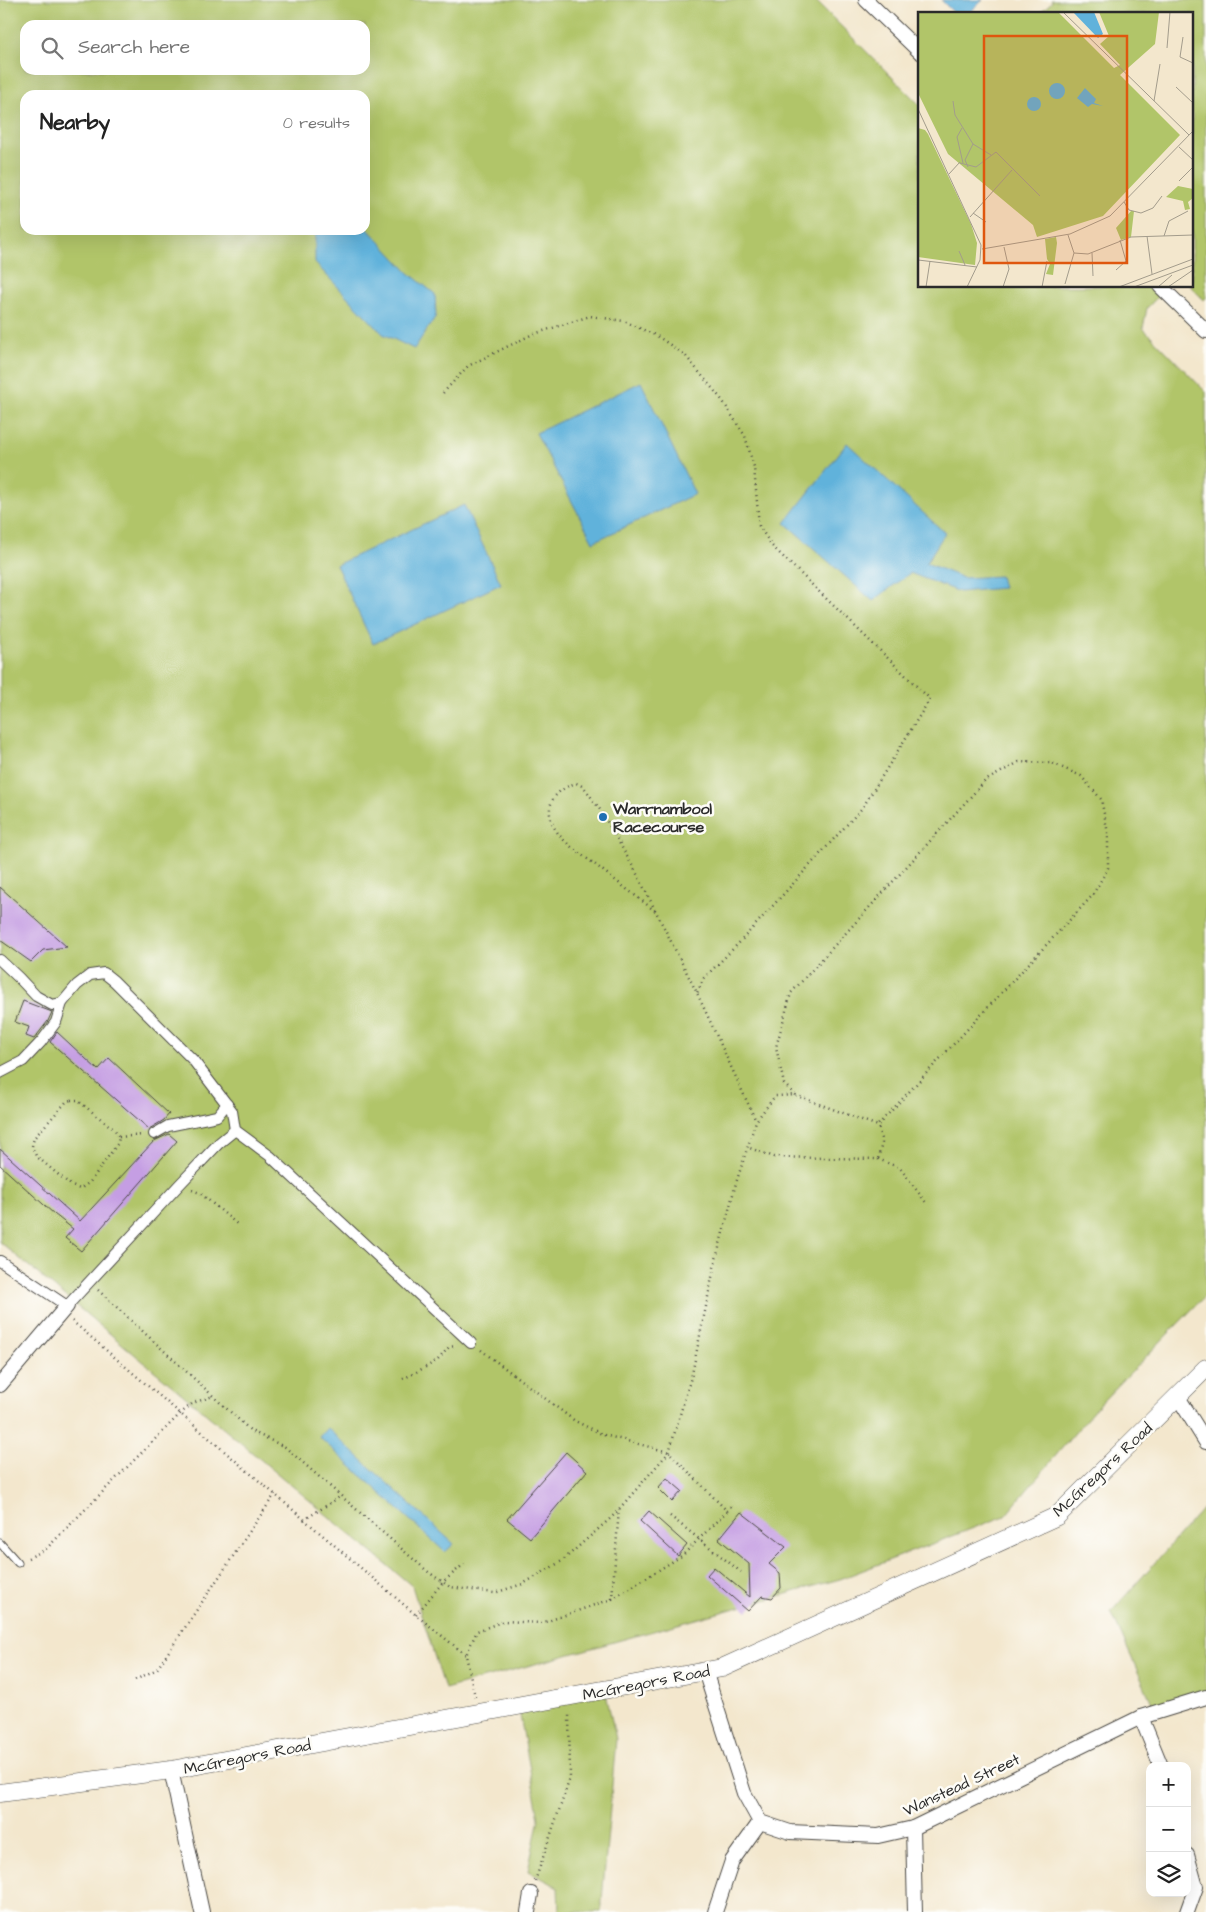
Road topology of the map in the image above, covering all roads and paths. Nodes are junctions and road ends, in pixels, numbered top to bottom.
1 (866, 0) edge
2 (918, 50) edge
3 (1162, 288) edge
4 (1206, 332) edge
5 (443, 393) dead end
6 (656, 911) junction
7 (0, 960) edge
8 (697, 993) junction
9 (62, 1003) junction
10 (0, 1073) edge
11 (795, 1094) junction
12 (226, 1104) junction
13 (756, 1121) junction
14 (878, 1126) junction
15 (235, 1130) junction
16 (154, 1134) joint
17 (119, 1137) junction
18 (747, 1147) junction
19 (878, 1158) junction
20 (179, 1185) junction
21 (927, 1204) dead end
22 (237, 1224) dead end
23 (0, 1261) edge
24 (89, 1282) junction
25 (65, 1309) junction
26 (471, 1343) junction
27 (1206, 1368) edge
28 (403, 1379) dead end
29 (0, 1385) edge
30 (214, 1396) junction
31 (1178, 1397) junction
32 (180, 1414) junction
33 (1206, 1442) edge
34 (669, 1452) junction
35 (275, 1494) junction
36 (341, 1496) junction
37 (733, 1503) dead end
38 (619, 1509) junction
39 (727, 1511) junction
40 (670, 1516) dead end
41 (304, 1520) junction
42 (699, 1538) junction
43 (0, 1543) edge
44 (18, 1563) joint
45 (464, 1564) dead end
46 (741, 1572) dead end
47 (443, 1582) junction
48 (612, 1599) junction
49 (416, 1615) junction
50 (466, 1655) junction
51 (705, 1671) junction
52 (135, 1680) dead end
53 (569, 1696) junction
54 (1206, 1697) edge
55 (479, 1713) junction
56 (1141, 1717) junction
57 (1159, 1762) edge
58 (171, 1770) junction
59 (0, 1792) edge
60 (760, 1822) junction
61 (913, 1828) junction
62 (1191, 1869) edge
63 (531, 1894) joint
64 (202, 1912) edge
65 (528, 1912) edge
66 (715, 1912) edge
67 (916, 1912) edge
68 (1188, 1912) edge

1 - 2 street
3 - 4 street
5 - 8 path
6 - 6 path
6 - 8 path
7 - 9 street
8 - 13 path
9 - 10 street
9 - 12 street
11 - 13 path
11 - 14 path
11 - 14 path
12 - 15 street
12 - 16 street
13 - 18 path
14 - 19 path
15 - 20 street
15 - 26 street
16 - 17 path
17 - 17 path
18 - 19 path
18 - 34 path
19 - 21 path
20 - 22 path
20 - 24 street
23 - 25 street
24 - 25 street
24 - 30 path
25 - 29 street
25 - 32 path
26 - 28 path
26 - 34 path
27 - 31 street, McGregors Road
30 - 32 path
30 - 36 path
31 - 33 street
31 - 51 street, McGregors Road
32 - 35 path
32 - 44 path
34 - 38 path
34 - 39 path
35 - 41 path
35 - 52 path
36 - 41 path
36 - 47 path
37 - 39 path
38 - 47 path
38 - 48 path
39 - 42 path
40 - 42 path
41 - 49 path
42 - 46 path
42 - 48 path
43 - 44 lane
45 - 47 path
47 - 49 path
48 - 50 path
49 - 50 path
50 - 55 path
51 - 53 street, McGregors Road
51 - 60 street
53 - 55 street, McGregors Road
53 - 63 path
54 - 56 street, Wanstead Street
55 - 58 street, McGregors Road
56 - 57 street
56 - 61 street, Wanstead Street
58 - 59 street, McGregors Road
58 - 64 street
60 - 61 street, Wanstead Street
60 - 66 street
61 - 67 street
62 - 68 street
63 - 65 street

